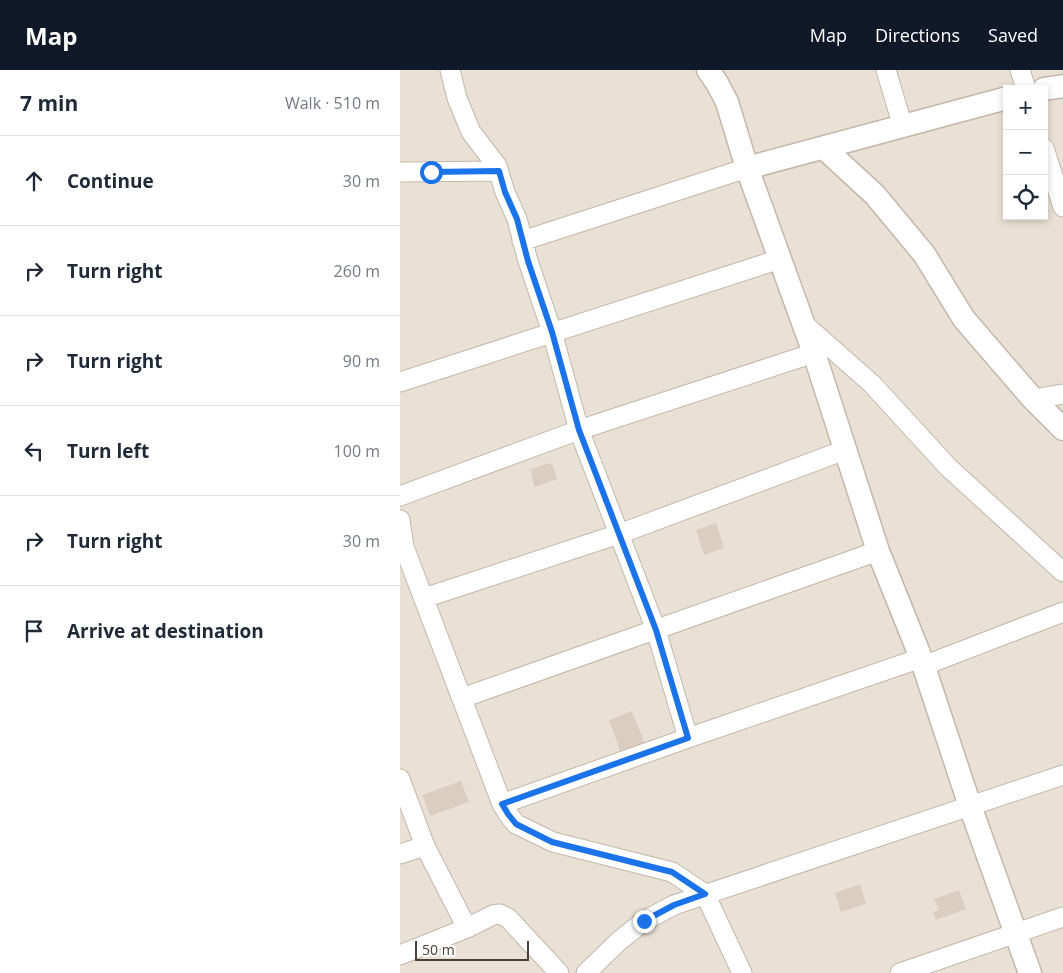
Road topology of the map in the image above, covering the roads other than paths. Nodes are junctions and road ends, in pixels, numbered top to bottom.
1 (450, 70) edge
2 (708, 70) edge
3 (886, 70) edge
4 (1020, 70) edge
5 (1025, 85) edge
6 (1063, 86) edge
7 (1048, 88) edge
8 (1003, 99) edge
9 (903, 126) junction
10 (824, 148) junction
11 (1048, 160) edge
12 (747, 168) junction
13 (499, 171) junction
14 (400, 172) edge
15 (1063, 207) edge
16 (522, 241) junction
17 (780, 259) junction
18 (803, 323) junction
19 (552, 332) junction
20 (814, 353) junction
21 (400, 382) edge
22 (1063, 394) edge
23 (1033, 399) junction
24 (1063, 429) edge
25 (579, 430) junction
26 (845, 450) junction
27 (400, 496) edge
28 (400, 520) edge
29 (619, 534) junction
30 (402, 548) edge
31 (878, 551) junction
32 (1063, 572) edge
33 (424, 598) junction
34 (1063, 612) edge
35 (656, 630) junction
36 (922, 662) junction
37 (462, 698) junction
38 (688, 738) junction
39 (1063, 775) edge
40 (400, 779) edge
41 (502, 804) junction
42 (970, 806) junction
43 (425, 846) junction
44 (400, 854) edge
45 (705, 894) junction
46 (1063, 917) edge
47 (468, 928) junction
48 (1016, 932) junction
49 (400, 955) edge
50 (597, 969) edge
51 (560, 973) edge
52 (742, 973) edge
53 (900, 973) edge
54 (1030, 973) edge

1 - 13 street
2 - 12 street
3 - 9 street
4 - 5 street
6 - 7 street
8 - 9 street
9 - 10 street
10 - 12 street
10 - 23 street
11 - 15 street
12 - 16 street
12 - 17 street
13 - 14 street
13 - 16 street
16 - 19 street
17 - 18 street
17 - 19 street
18 - 20 street
18 - 32 street
19 - 21 street
19 - 25 street
20 - 25 street
20 - 26 street
22 - 23 street
23 - 24 street
25 - 27 street
25 - 29 street
26 - 29 street
26 - 31 street
28 - 30 street
29 - 33 street
29 - 35 street
30 - 33 street
31 - 35 street
31 - 36 street
33 - 37 street
34 - 36 street
35 - 37 street
35 - 38 street
36 - 38 street
36 - 42 street
37 - 41 street
38 - 41 street
39 - 42 street
40 - 43 street
41 - 45 street
42 - 45 street
42 - 48 street
43 - 44 street
43 - 47 street
45 - 50 street
45 - 52 street
46 - 48 street
47 - 49 street
47 - 51 street
48 - 53 street
48 - 54 street

